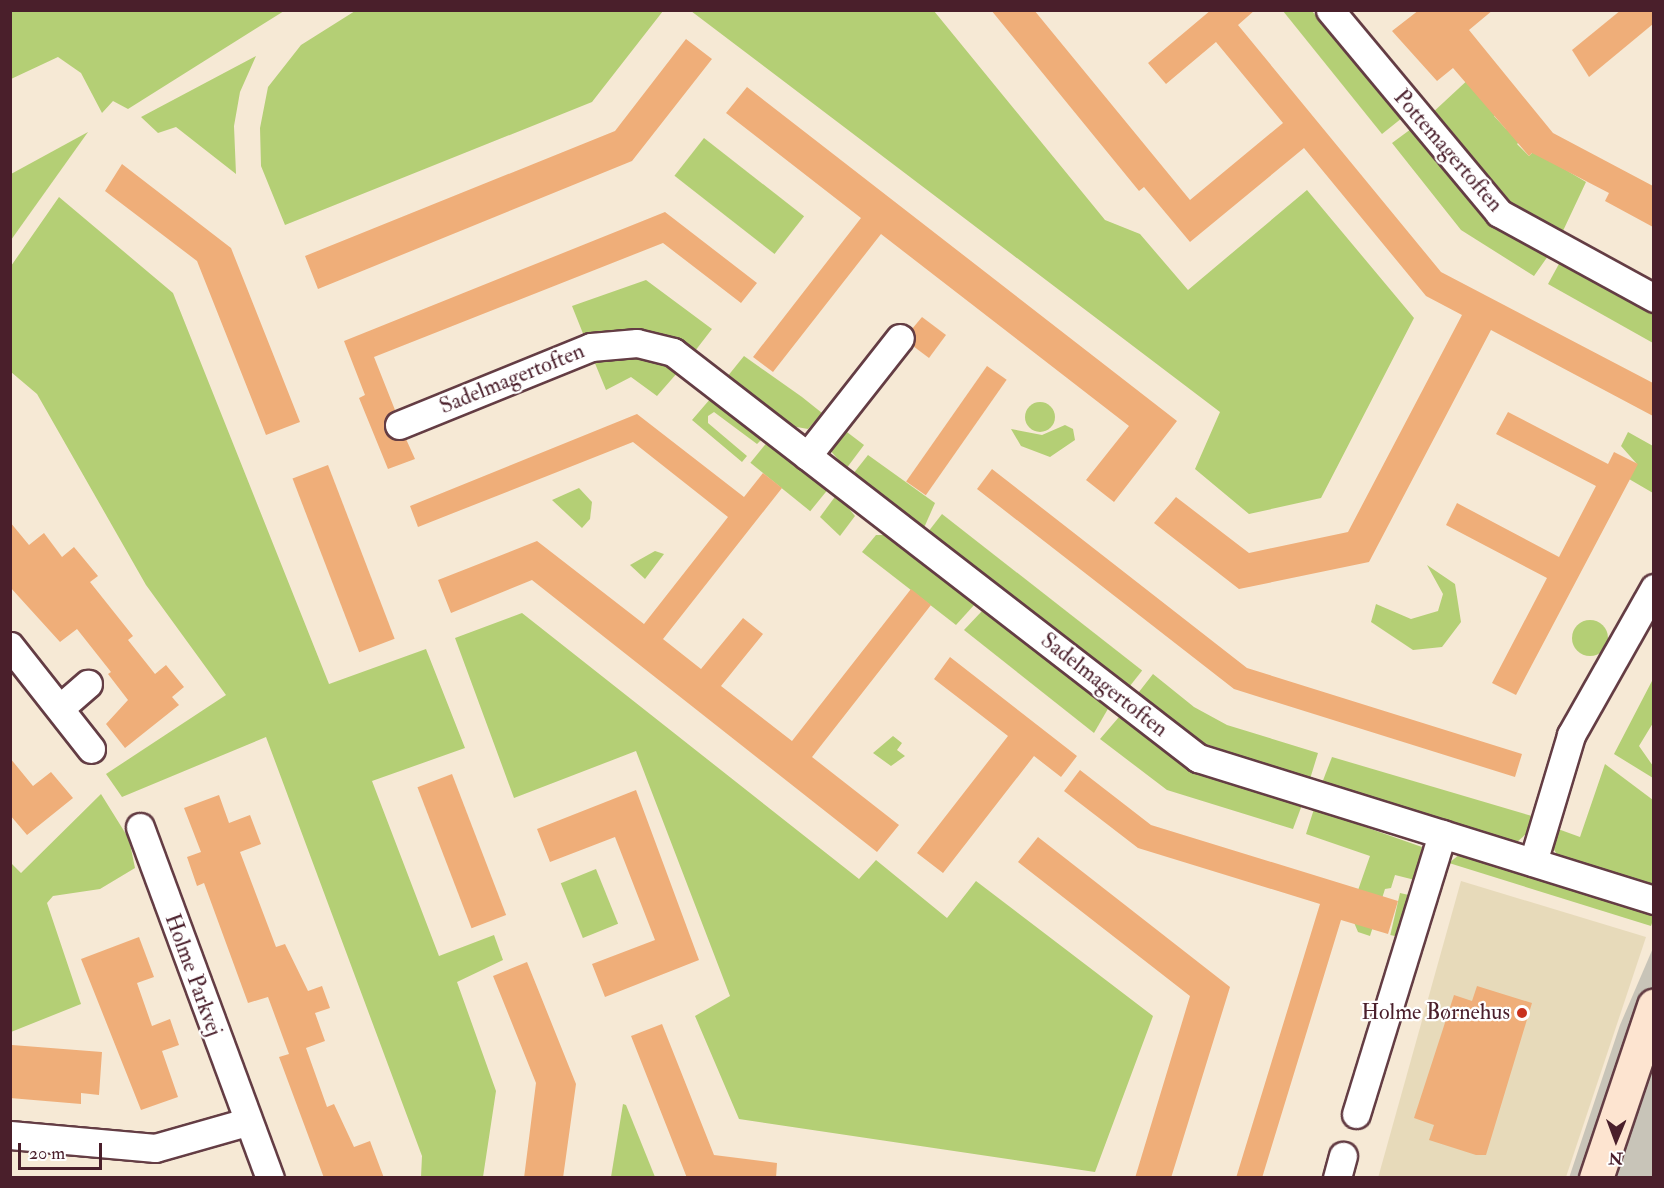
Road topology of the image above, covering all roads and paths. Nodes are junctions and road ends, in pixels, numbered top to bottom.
1 (1329, 10) edge
2 (1653, 298) edge
3 (900, 338) dead end
4 (399, 425) dead end
5 (807, 456) junction
6 (1653, 588) edge
7 (10, 646) edge
8 (88, 684) dead end
9 (60, 708) junction
10 (91, 749) dead end
11 (140, 828) dead end
12 (1442, 834) junction
13 (1533, 862) junction
14 (1653, 900) edge
15 (1653, 1005) edge
16 (1356, 1114) dead end
17 (246, 1122) junction
18 (10, 1136) edge
19 (270, 1178) edge
20 (1596, 1178) edge

1 - 2 street, Pottemagertoften
3 - 5 street
4 - 5 street, Sadelmagertoften
5 - 12 street, Sadelmagertoften
6 - 13 street
7 - 9 street
8 - 9 street
9 - 10 street
11 - 17 street, Holme Parkvej
12 - 13 street, Sadelmagertoften
12 - 16 street
13 - 14 street, Sadelmagertoften
15 - 20 street
17 - 18 street
17 - 19 street, Holme Parkvej

